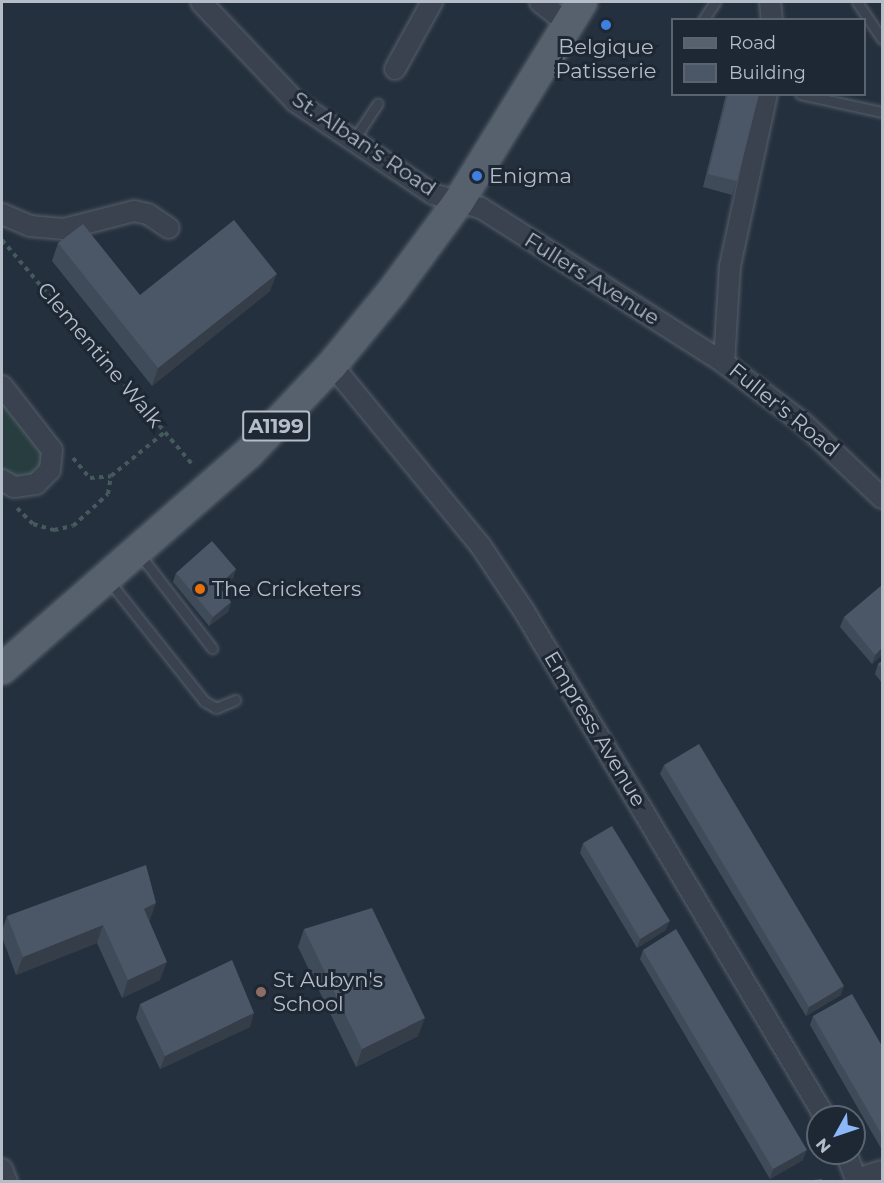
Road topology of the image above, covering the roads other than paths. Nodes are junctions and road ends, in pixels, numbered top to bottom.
1 (432, 2) edge
2 (540, 2) edge
3 (715, 2) edge
4 (770, 2) edge
5 (856, 2) edge
6 (206, 4) edge
7 (575, 13) edge
8 (704, 18) edge
9 (772, 18) edge
10 (882, 39) edge
11 (395, 69) dead end
12 (767, 96) edge
13 (809, 96) edge
14 (378, 103) dead end
15 (882, 112) edge
16 (353, 142) junction
17 (459, 201) junction
18 (2, 214) edge
19 (169, 228) dead end
20 (724, 363) junction
21 (332, 364) junction
22 (2, 386) edge
23 (8, 483) edge
24 (882, 498) edge
25 (136, 549) junction
26 (105, 575) junction
27 (212, 648) dead end
28 (2, 669) edge
29 (235, 700) dead end
30 (818, 1105) edge
31 (851, 1165) edge
32 (2, 1169) edge
33 (882, 1171) edge
34 (857, 1180) edge
35 (7, 1182) edge

1 - 11 street
2 - 7 street
3 - 8 lane
4 - 9 street
5 - 10 lane
6 - 16 street, St. Alban's Road
7 - 17 main road, A1199
12 - 20 street, Fuller's Road
13 - 15 lane
14 - 16 lane
16 - 17 street, St. Alban's Road
17 - 20 street, Fullers Avenue
17 - 21 main road, A1199
18 - 19 street
20 - 24 street, Fuller's Road
21 - 25 main road, A1199
21 - 30 street, Empress Avenue
22 - 23 street
25 - 26 main road, A1199
25 - 27 lane
26 - 28 main road, A1199
26 - 29 lane
31 - 34 street
32 - 35 street
33 - 34 street

